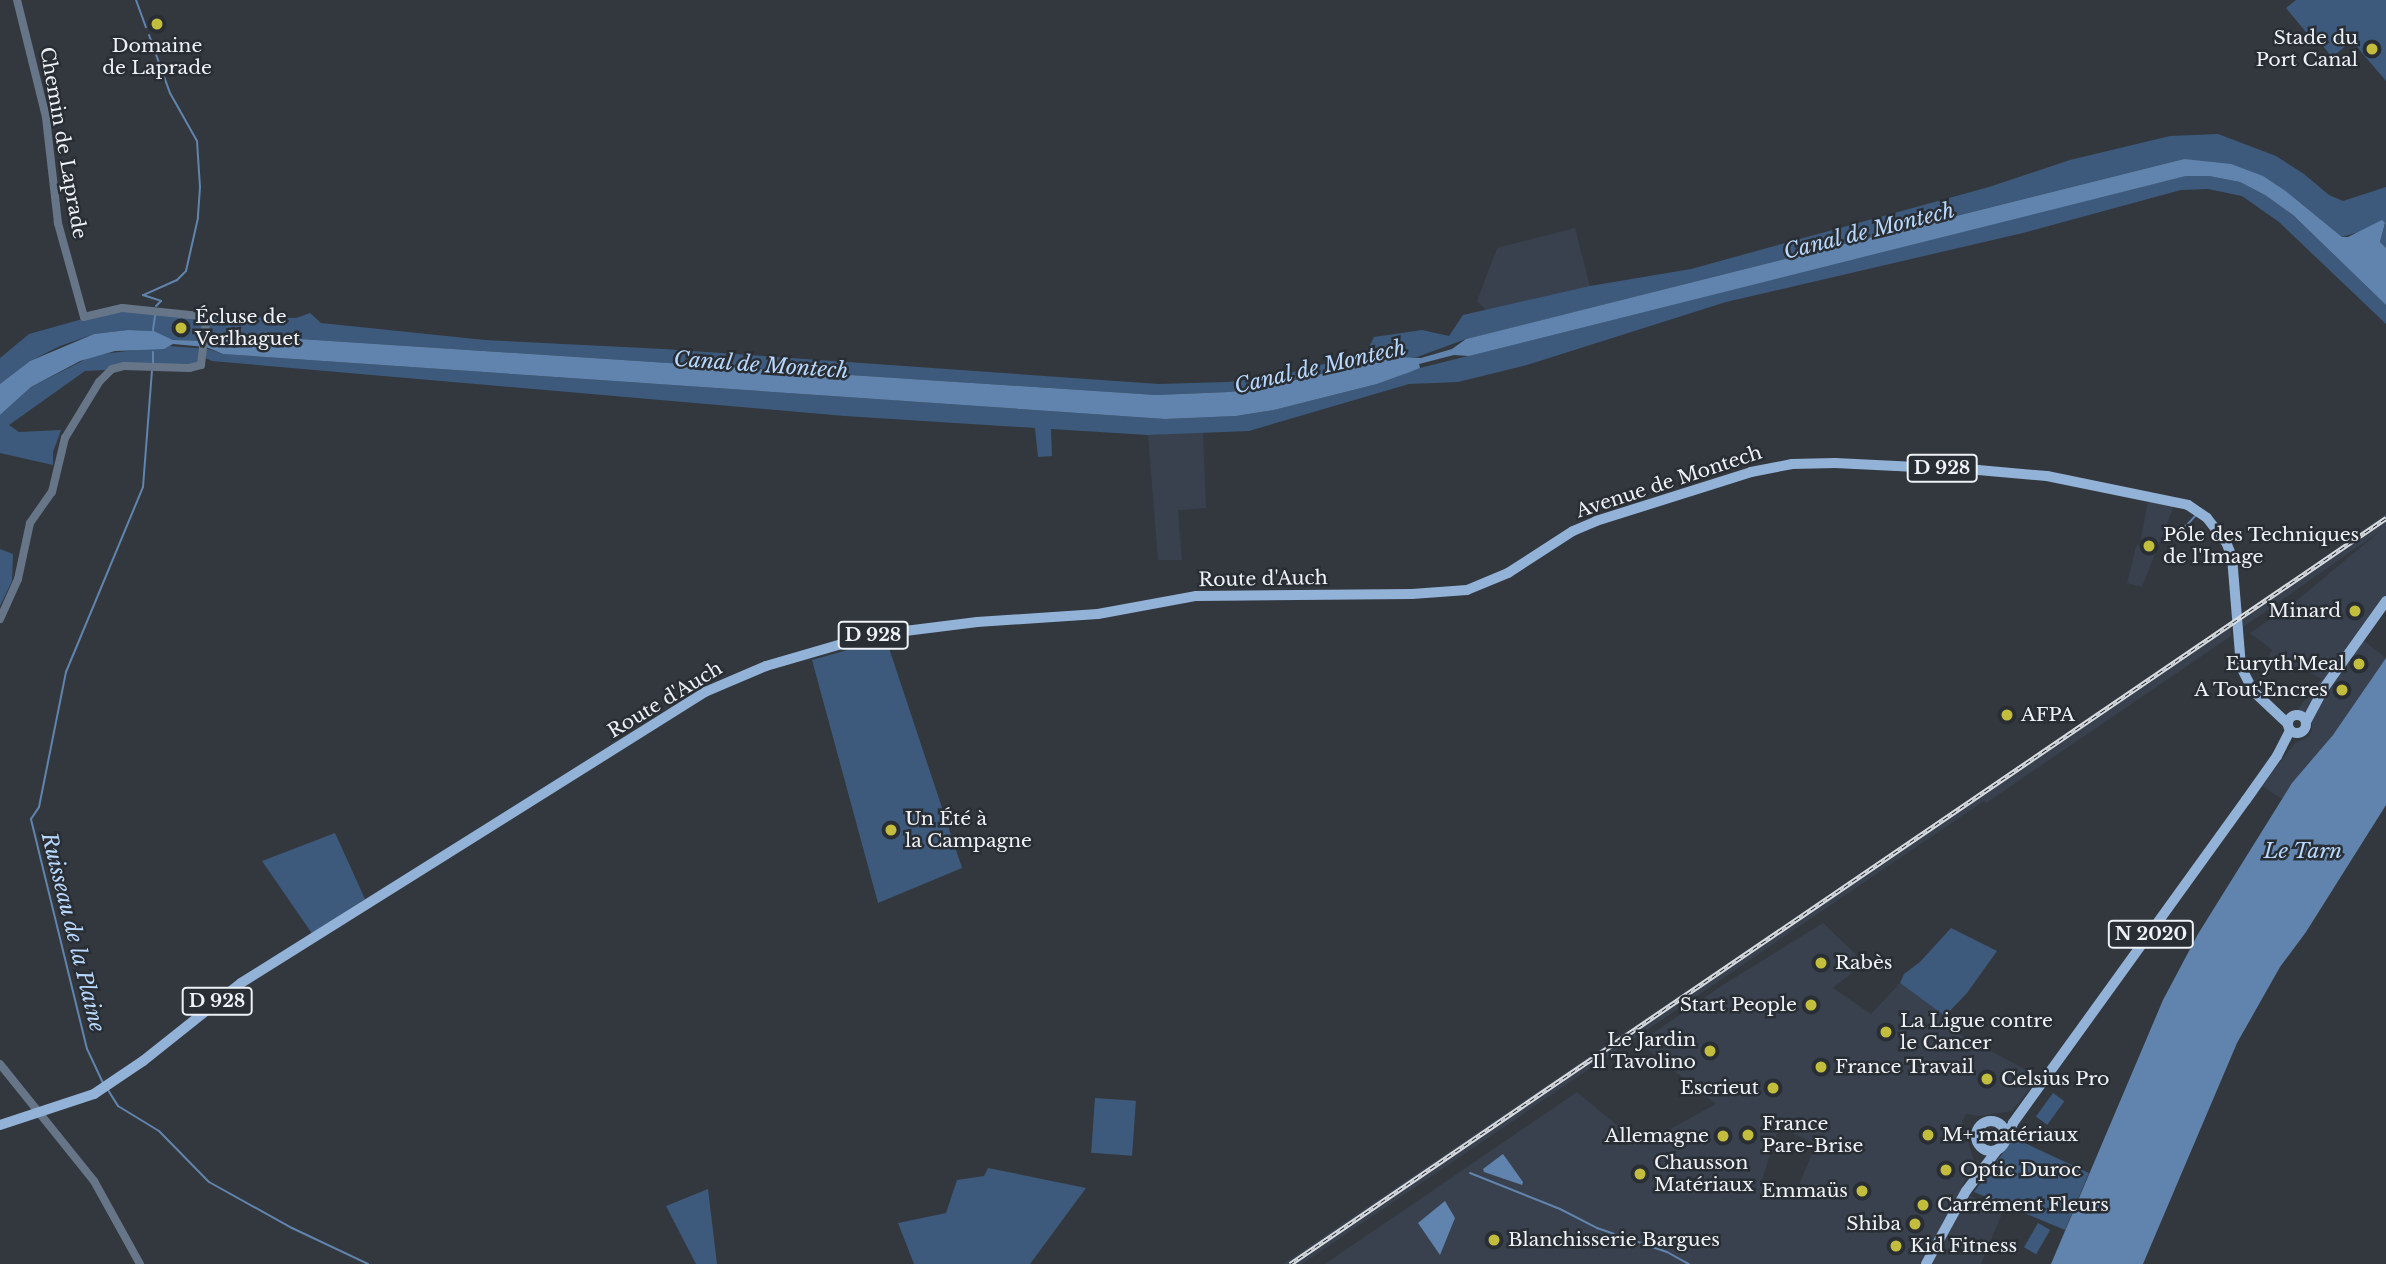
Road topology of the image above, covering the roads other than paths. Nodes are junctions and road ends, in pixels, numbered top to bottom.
1 (17, 0) edge
2 (1488, 583) joint
3 (2386, 601) edge
4 (0, 619) edge
5 (2296, 723) junction
6 (0, 1064) edge
7 (2023, 1111) junction
8 (41, 1114) junction
9 (1995, 1121) junction
10 (0, 1125) edge
11 (2005, 1139) junction
12 (1979, 1144) junction
13 (1998, 1149) junction
14 (1977, 1175) junction
15 (141, 1264) edge
16 (1926, 1264) edge

1 - 4 street, Chemin de Laprade
2 - 5 main road, Avenue de Montech / D 928
2 - 8 main road, Route d'Auch / D 928
3 - 5 main road
5 - 7 main road, N 2020
6 - 8 street
7 - 9 main road
7 - 11 main road
8 - 10 main road, Route d'Auch / D 928
8 - 15 street
9 - 11 main road
9 - 12 main road
11 - 13 main road
12 - 13 main road
12 - 14 main road
13 - 14 main road
14 - 16 main road

